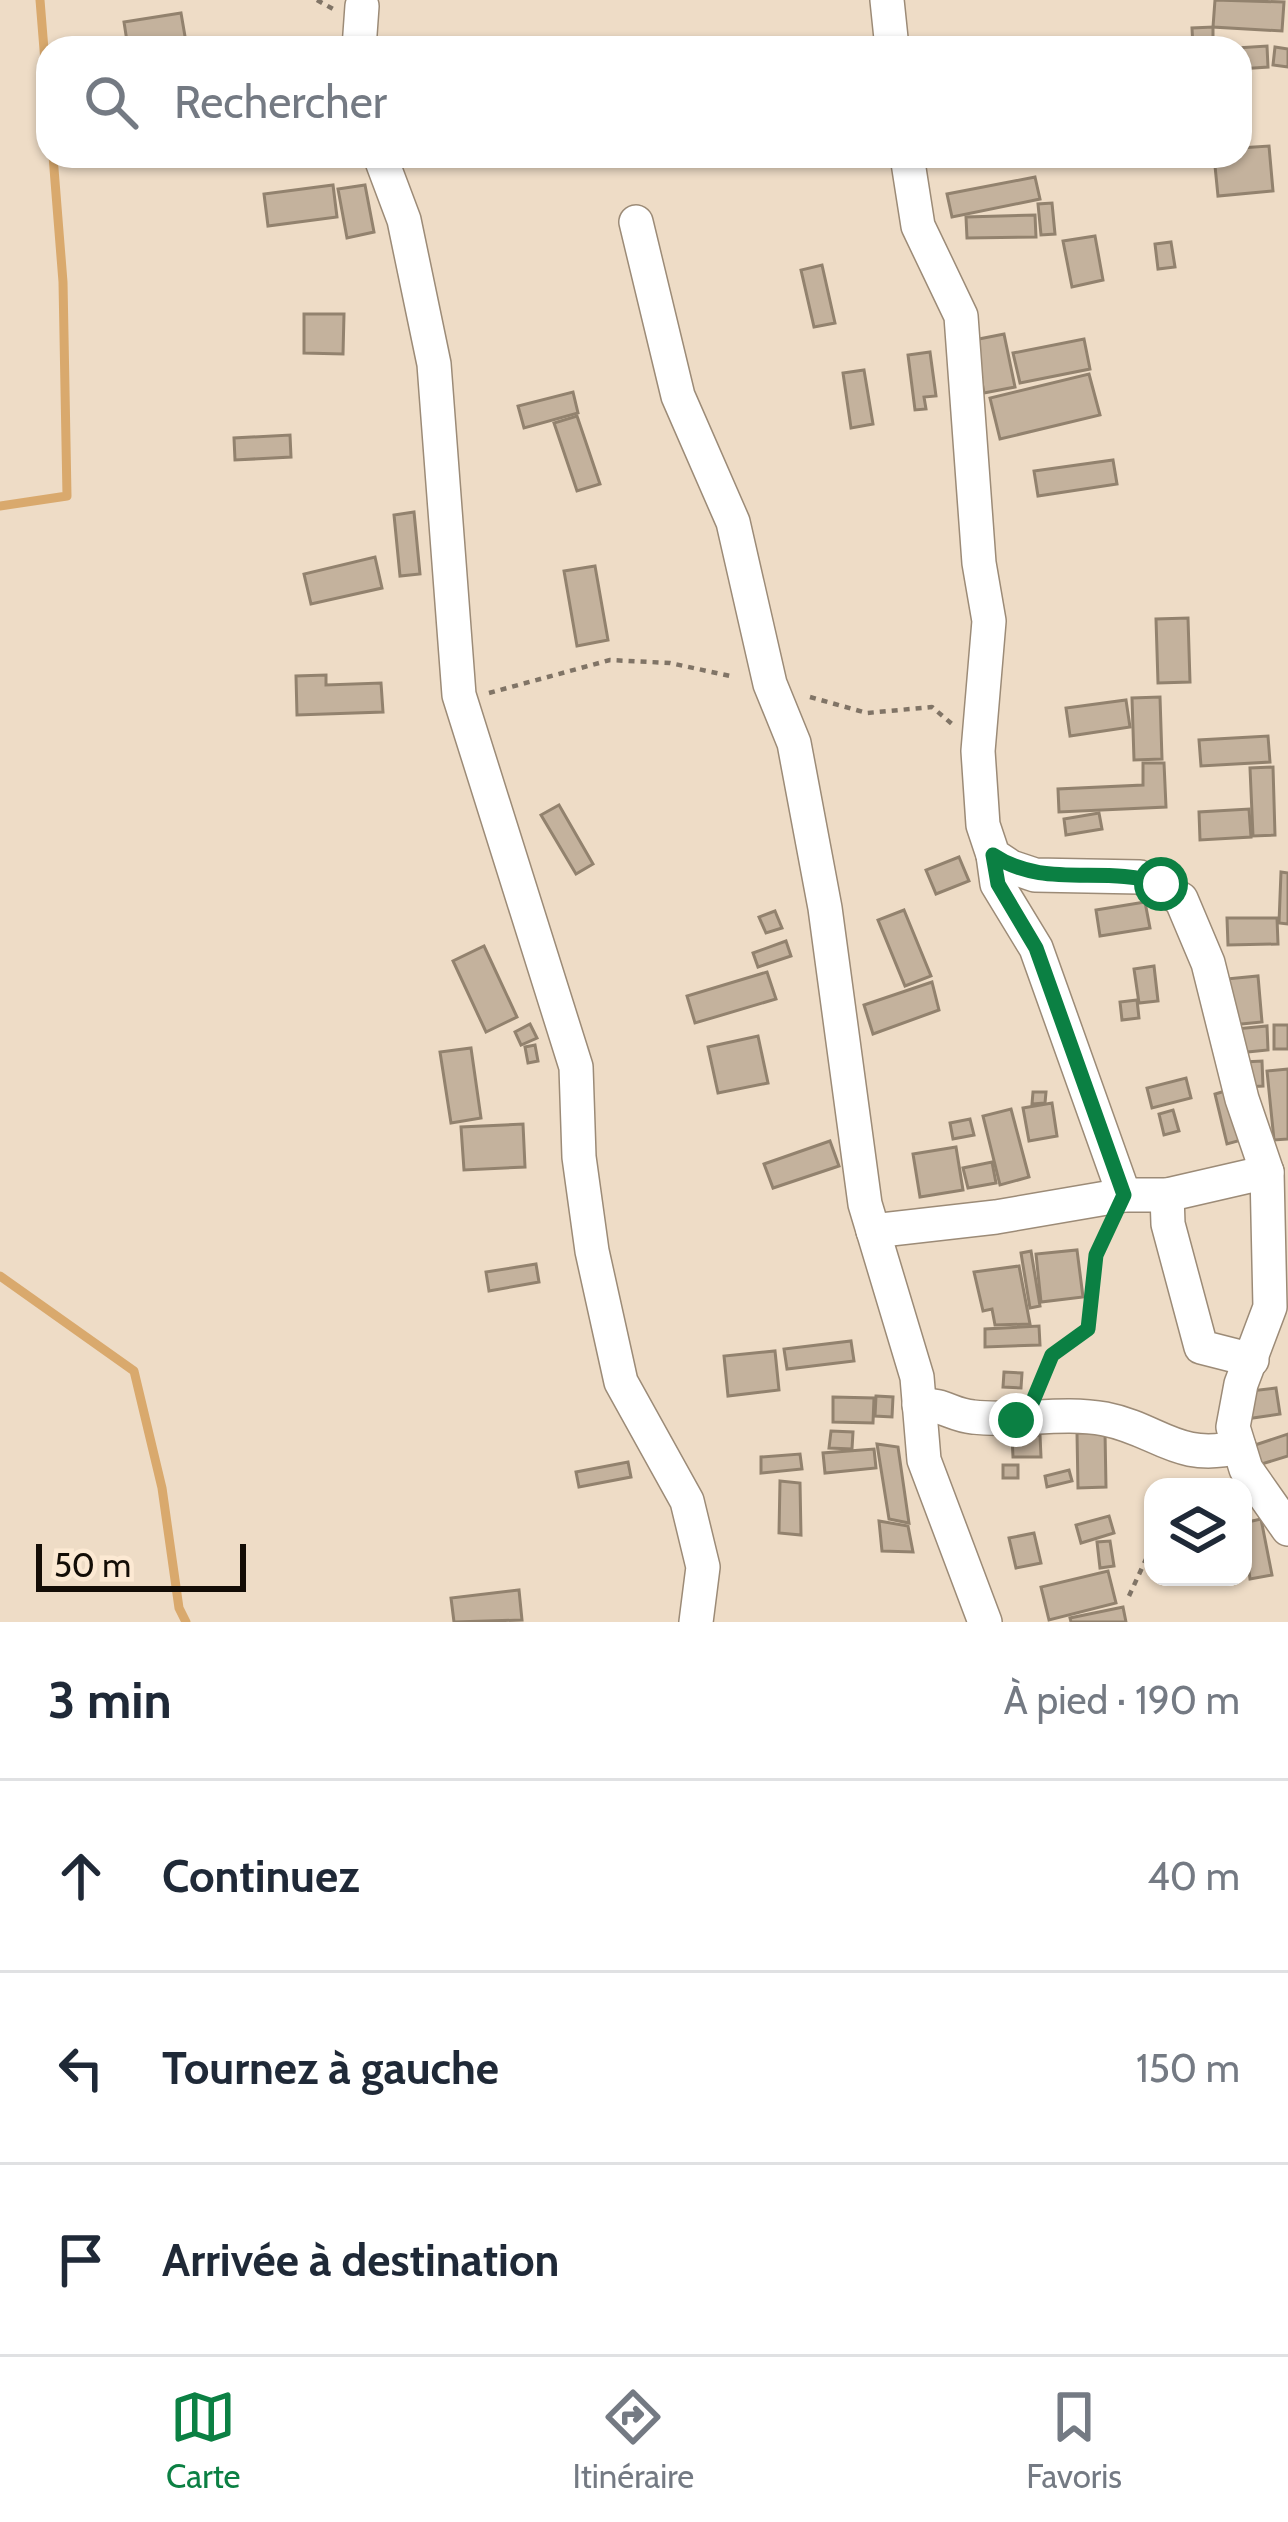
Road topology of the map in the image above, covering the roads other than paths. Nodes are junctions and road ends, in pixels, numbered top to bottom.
1 (887, 0) edge
2 (362, 6) dead end
3 (359, 36) edge
4 (891, 36) edge
5 (384, 168) edge
6 (909, 168) edge
7 (636, 222) dead end
8 (993, 855) junction
9 (1273, 1166) edge
10 (1124, 1195) junction
11 (1167, 1195) junction
12 (873, 1231) junction
13 (1266, 1351) edge
14 (920, 1406) junction
15 (1239, 1447) junction
16 (1288, 1529) edge
17 (696, 1622) edge
18 (986, 1622) edge

1 - 4 street
2 - 3 street
5 - 17 street
6 - 8 street
7 - 12 street
8 - 9 street
8 - 10 street
9 - 11 street
9 - 13 street
10 - 11 street
10 - 12 street
11 - 13 street
12 - 14 street
13 - 15 street
14 - 15 street
14 - 18 street
15 - 16 street

